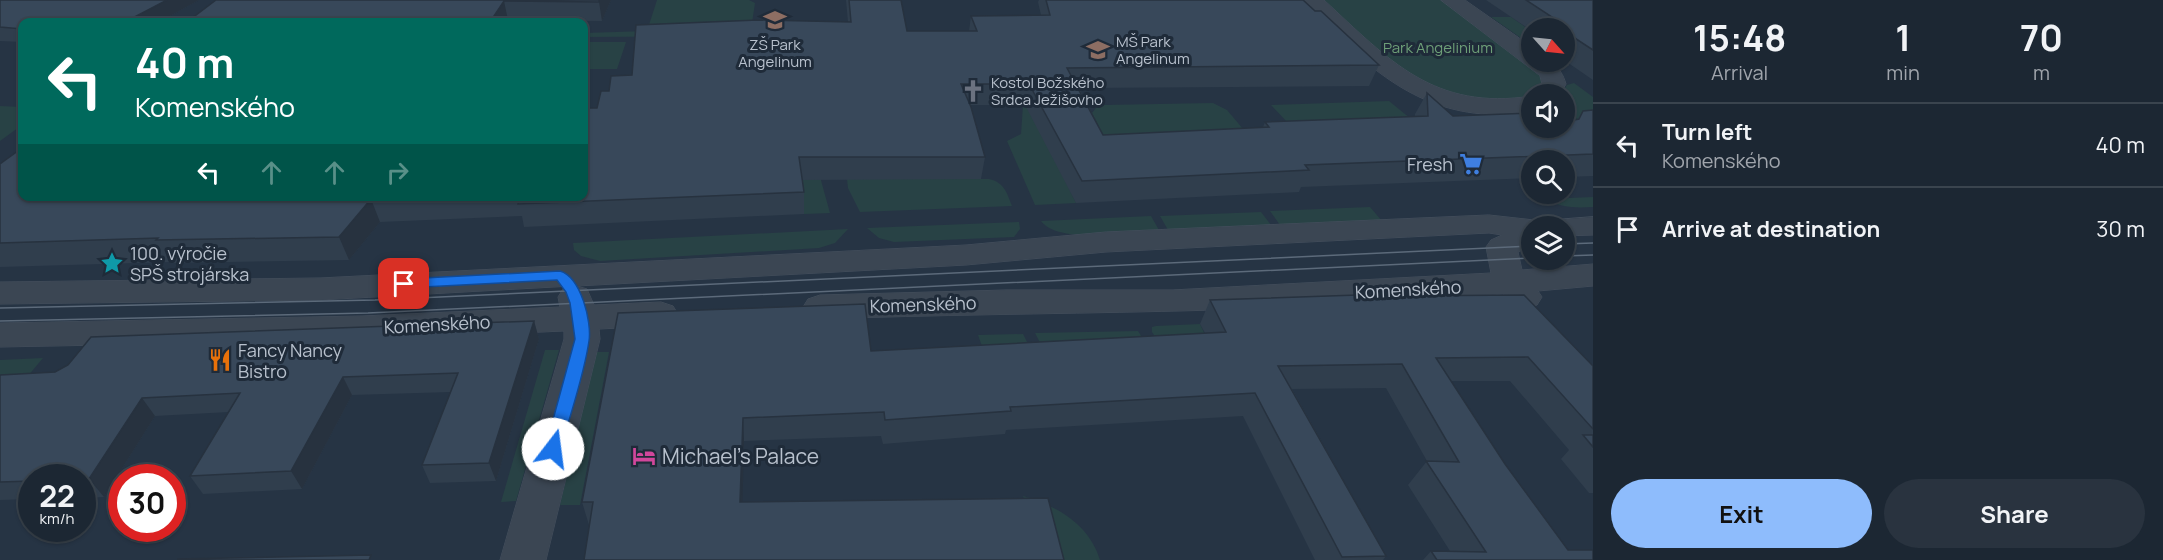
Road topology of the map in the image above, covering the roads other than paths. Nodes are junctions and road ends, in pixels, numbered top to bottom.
1 (1312, 0) edge
2 (1451, 0) edge
3 (1521, 50) edge
4 (1521, 108) edge
5 (1593, 226) edge
6 (1575, 227) edge
7 (1521, 228) edge
8 (1521, 236) edge
9 (1593, 275) edge
10 (560, 276) junction
11 (1510, 282) junction
12 (0, 293) edge
13 (783, 309) edge
14 (688, 313) edge
15 (1544, 316) edge
16 (580, 317) junction
17 (0, 335) edge
18 (524, 560) edge

1 - 4 street
2 - 3 street
5 - 6 street
7 - 10 street
8 - 11 street
9 - 11 street, Komenského
10 - 12 street
10 - 16 street
11 - 13 street, Komenského
11 - 15 street
14 - 16 street, Komenského
16 - 17 street, Komenského
16 - 18 street

